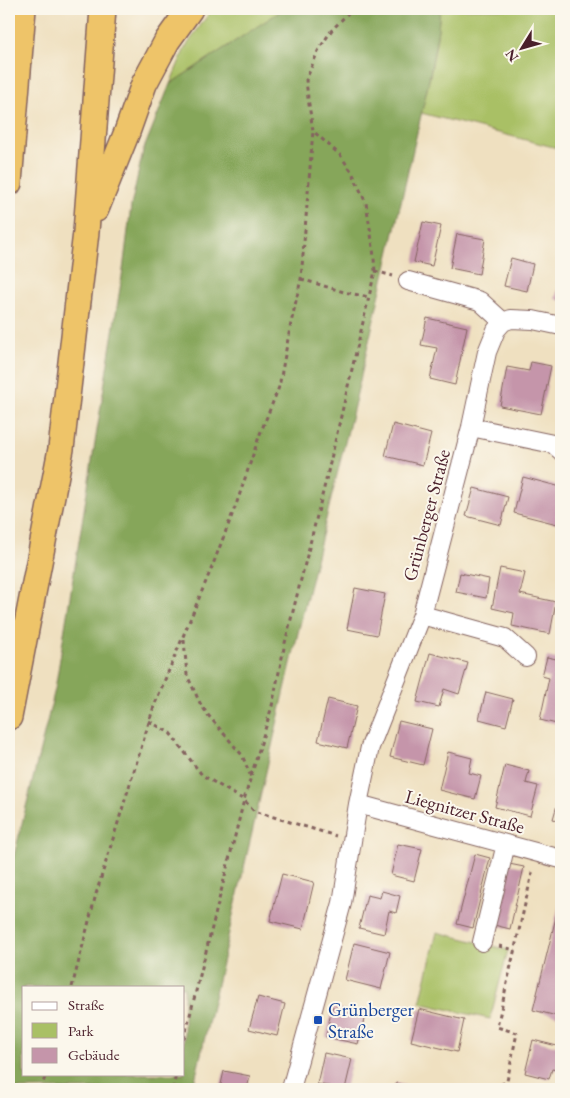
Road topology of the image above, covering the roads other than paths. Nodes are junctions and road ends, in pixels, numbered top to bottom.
1 (23, 9) edge
2 (103, 9) edge
3 (190, 9) edge
4 (9, 183) edge
5 (86, 232) junction
6 (408, 281) dead end
7 (503, 322) junction
8 (561, 326) edge
9 (471, 426) junction
10 (561, 451) edge
11 (422, 615) junction
12 (526, 657) dead end
13 (9, 716) edge
14 (358, 804) junction
15 (506, 844) junction
16 (561, 859) edge
17 (482, 942) dead end
18 (291, 1089) edge

1 - 4 highway
2 - 5 highway
3 - 5 highway
5 - 13 highway
6 - 7 street
7 - 8 street
7 - 9 street, Grünberger Straße
9 - 10 street
9 - 11 street, Grünberger Straße
11 - 12 street
11 - 14 street, Grünberger Straße
14 - 15 street, Liegnitzer Straße
14 - 18 street, Grünberger Straße
15 - 16 street, Liegnitzer Straße
15 - 17 street

